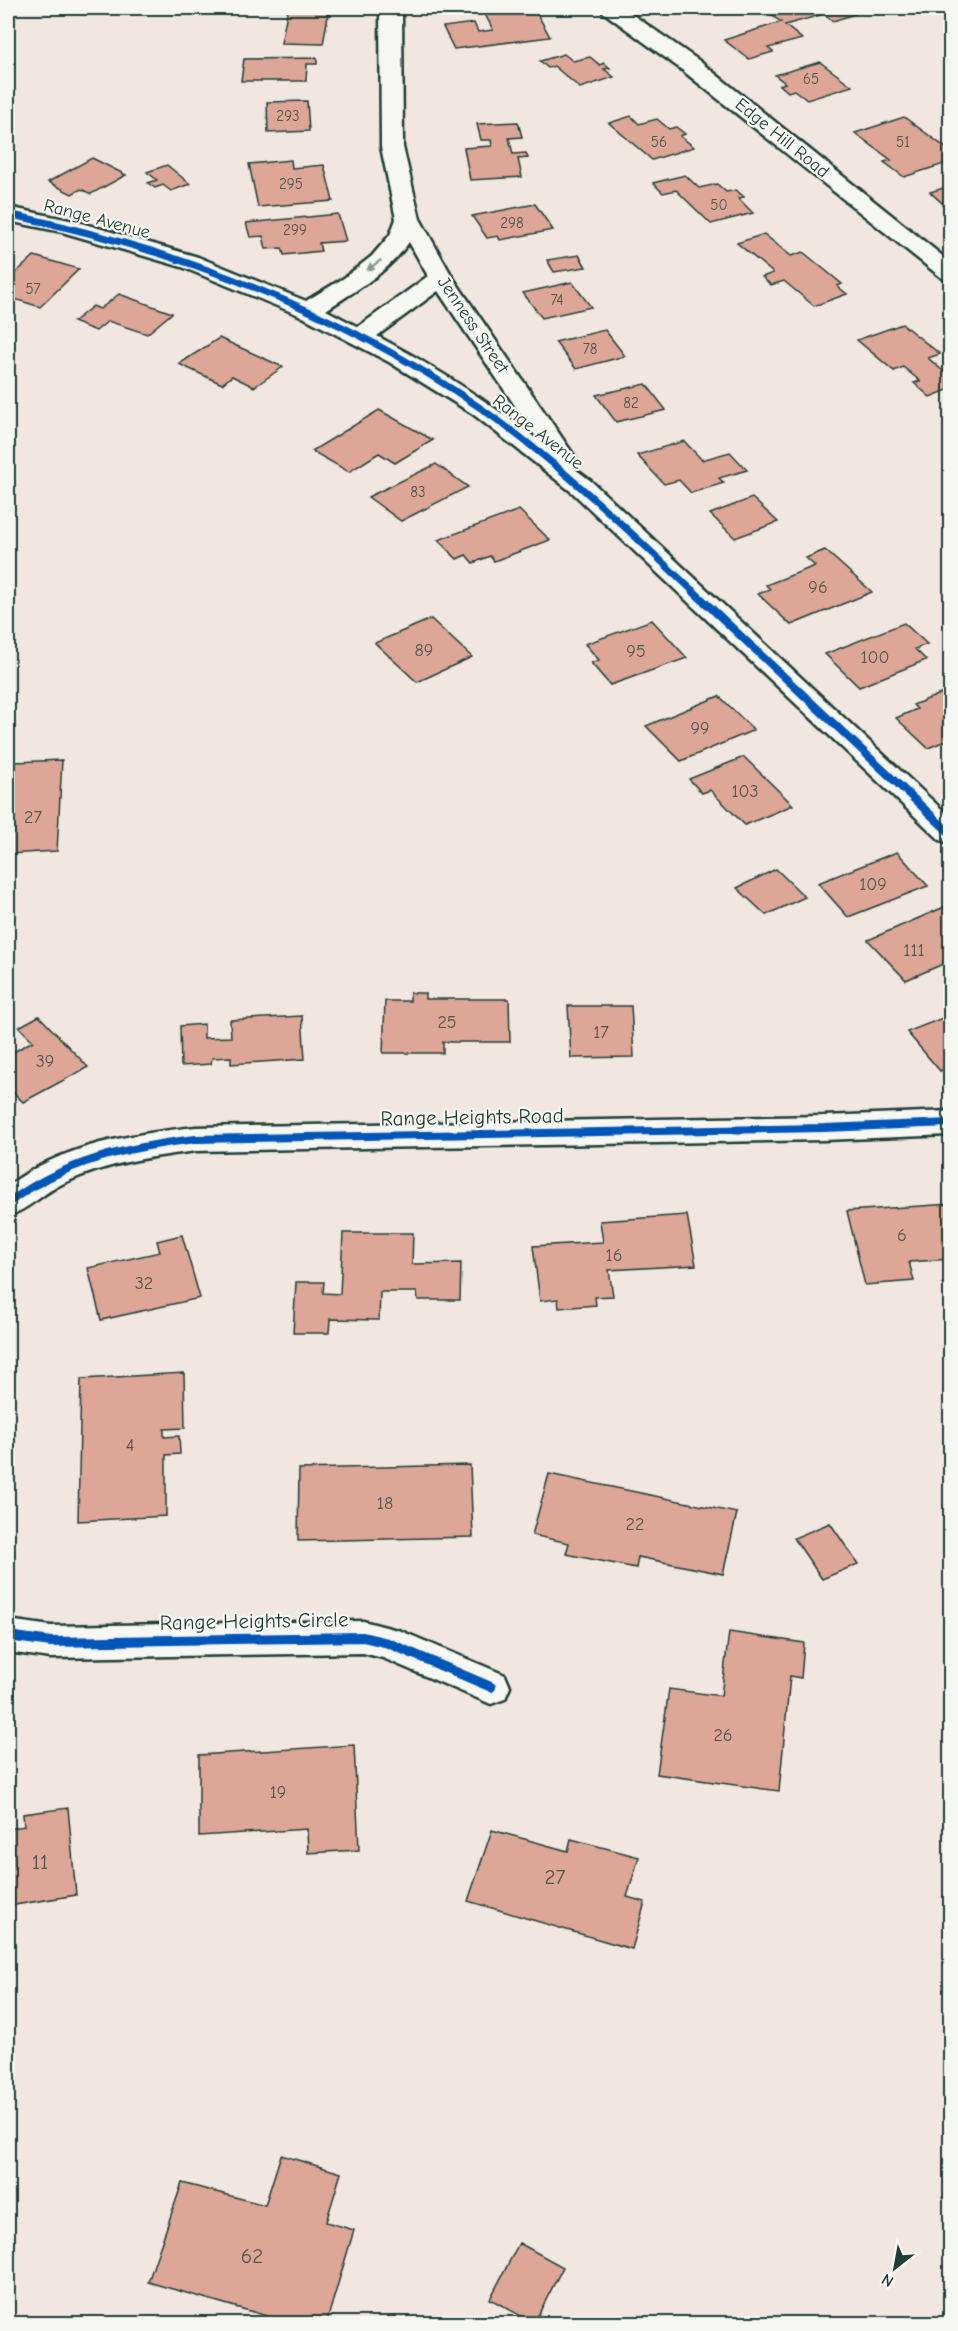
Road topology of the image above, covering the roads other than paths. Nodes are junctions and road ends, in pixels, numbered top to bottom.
1 (391, 8) edge
2 (610, 8) edge
3 (8, 214) edge
4 (408, 219) junction
5 (951, 273) edge
6 (441, 278) junction
7 (308, 310) junction
8 (360, 337) junction
9 (582, 487) junction
10 (951, 833) edge
11 (951, 1124) edge
12 (8, 1203) edge
13 (8, 1636) edge
14 (491, 1688) dead end

1 - 4 street, Jenness Street
2 - 5 street, Edge Hill Road
3 - 7 street, Range Avenue
4 - 6 street, Jenness Street
4 -> 7 street
6 - 8 street
6 - 9 street, Jenness Street
7 - 8 street, Range Avenue
8 - 9 street, Range Avenue
9 - 10 street, Range Avenue
11 - 12 street, Range Heights Road
13 - 14 street, Range Heights Circle

